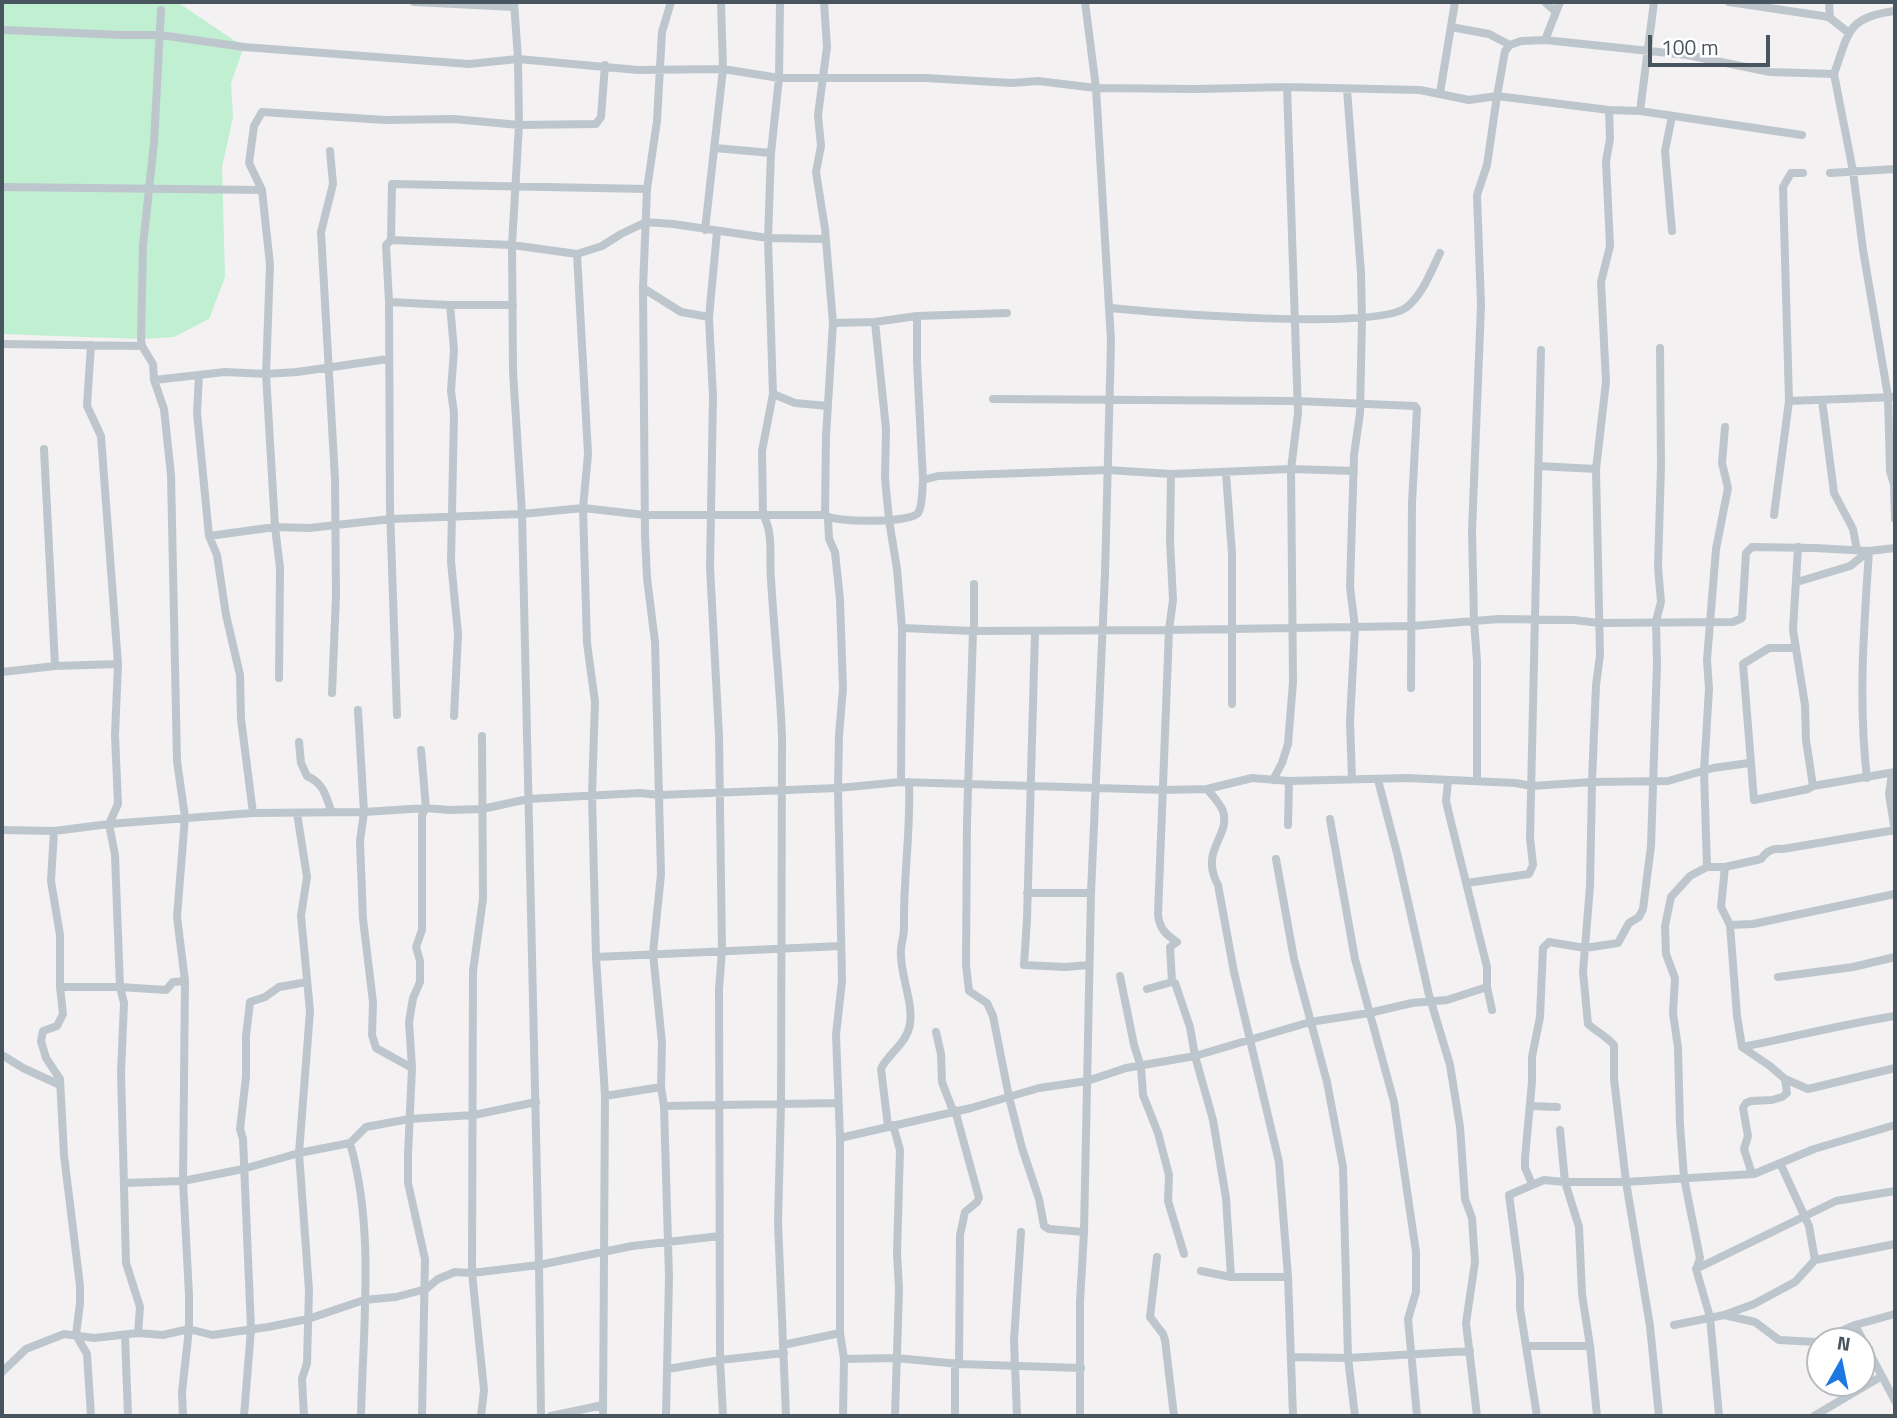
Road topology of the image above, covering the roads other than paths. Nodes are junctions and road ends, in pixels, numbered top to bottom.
1 (414, 2) edge
2 (671, 2) edge
3 (721, 2) edge
4 (780, 2) edge
5 (824, 2) edge
6 (1084, 2) edge
7 (1455, 2) edge
8 (1545, 2) edge
9 (1560, 2) edge
10 (1654, 2) edge
11 (1728, 2) edge
12 (1829, 2) edge
13 (514, 4) edge
14 (161, 10) dead end
15 (1895, 11) edge
16 (1556, 12) junction
17 (1830, 18) junction
18 (1451, 27) junction
19 (2, 30) edge
20 (1849, 33) junction
21 (160, 34) junction
22 (1545, 40) junction
23 (1510, 45) junction
24 (1648, 51) junction
25 (519, 59) junction
26 (605, 65) junction
27 (661, 69) junction
28 (723, 69) junction
29 (1835, 74) junction
30 (779, 78) junction
31 (823, 78) junction
32 (1287, 87) junction
33 (1096, 88) junction
34 (1347, 89) junction
35 (1440, 93) junction
36 (1497, 96) junction
37 (1609, 110) junction
38 (1640, 111) junction
39 (1672, 116) junction
40 (519, 125) junction
41 (1802, 135) dead end
42 (715, 148) junction
43 (330, 151) dead end
44 (771, 153) junction
45 (1895, 169) edge
46 (1853, 172) junction
47 (1803, 173) dead end
48 (1830, 173) dead end
49 (516, 185) junction
50 (2, 187) edge
51 (647, 189) junction
52 (148, 190) junction
53 (262, 190) junction
54 (646, 222) junction
55 (705, 230) junction
56 (1672, 231) dead end
57 (717, 232) junction
58 (768, 238) junction
59 (825, 239) junction
60 (391, 240) junction
61 (512, 245) junction
62 (1440, 253) dead end
63 (577, 254) junction
64 (643, 288) junction
65 (389, 302) junction
66 (513, 305) junction
67 (450, 306) junction
68 (1111, 308) junction
69 (1007, 313) dead end
70 (917, 316) junction
71 (709, 317) junction
72 (1296, 318) junction
73 (1362, 319) junction
74 (875, 322) junction
75 (833, 323) junction
76 (2, 344) edge
77 (91, 345) junction
78 (142, 346) junction
79 (1660, 348) dead end
80 (1541, 350) dead end
81 (388, 359) junction
82 (327, 367) junction
83 (266, 374) junction
84 (199, 375) junction
85 (154, 380) junction
86 (773, 394) junction
87 (1892, 396) edge
88 (993, 399) dead end
89 (1110, 399) junction
90 (1822, 400) junction
91 (1296, 401) junction
92 (1789, 401) junction
93 (1360, 403) junction
94 (828, 406) junction
95 (1725, 427) dead end
96 (44, 449) dead end
97 (1538, 466) junction
98 (1291, 469) junction
99 (1596, 469) junction
100 (1108, 470) junction
101 (1353, 471) junction
102 (1226, 473) junction
103 (1171, 474) junction
104 (923, 480) junction
105 (583, 508) junction
106 (522, 514) junction
107 (645, 514) junction
108 (763, 514) junction
109 (1774, 515) dead end
110 (453, 516) junction
111 (710, 516) junction
112 (827, 517) junction
113 (391, 519) junction
114 (1895, 519) edge
115 (889, 520) junction
116 (336, 525) junction
117 (275, 527) junction
118 (209, 536) junction
119 (1798, 547) junction
120 (1895, 548) edge
121 (1857, 550) junction
122 (1869, 551) junction
123 (1797, 582) junction
124 (974, 584) dead end
125 (1535, 620) junction
126 (1474, 621) junction
127 (1656, 621) junction
128 (1710, 622) junction
129 (1599, 623) junction
130 (1413, 626) junction
131 (1355, 627) junction
132 (902, 628) junction
133 (1102, 629) junction
134 (1231, 629) junction
135 (1293, 629) junction
136 (1169, 630) junction
137 (974, 631) junction
138 (1035, 632) junction
139 (1796, 648) junction
140 (118, 664) junction
141 (55, 666) junction
142 (2, 672) edge
143 (279, 678) dead end
144 (1411, 688) dead end
145 (332, 694) dead end
146 (1231, 704) dead end
147 (358, 710) dead end
148 (397, 715) dead end
149 (454, 716) dead end
150 (482, 736) dead end
151 (299, 742) dead end
152 (421, 750) dead end
153 (1749, 763) junction
154 (1704, 771) junction
155 (1893, 772) edge
156 (1867, 778) junction
157 (1352, 779) junction
158 (1273, 780) junction
159 (1378, 780) junction
160 (1289, 781) junction
161 (1448, 781) junction
162 (1477, 781) junction
163 (905, 782) junction
164 (1592, 782) junction
165 (1653, 782) junction
166 (968, 785) junction
167 (1032, 785) junction
168 (1532, 786) junction
169 (1813, 786) junction
170 (1095, 787) junction
171 (838, 788) junction
172 (783, 789) junction
173 (1206, 789) junction
174 (1164, 790) junction
175 (719, 792) junction
176 (592, 795) junction
177 (659, 795) junction
178 (528, 799) junction
179 (426, 808) junction
180 (482, 809) junction
181 (331, 811) junction
182 (364, 812) junction
183 (253, 813) junction
184 (297, 813) junction
185 (185, 817) junction
186 (1331, 819) dead end
187 (110, 824) junction
188 (1288, 825) dead end
189 (2, 830) edge
190 (54, 831) junction
191 (1895, 832) edge
192 (1276, 859) dead end
193 (1707, 867) junction
194 (1725, 867) junction
195 (1467, 883) junction
196 (1027, 893) junction
197 (1091, 893) junction
198 (1895, 894) edge
199 (1730, 925) junction
200 (841, 946) junction
201 (1585, 948) junction
202 (781, 950) junction
203 (722, 951) junction
204 (653, 953) junction
205 (596, 957) junction
206 (1895, 957) edge
207 (1089, 965) junction
208 (1120, 976) dead end
209 (1778, 977) dead end
210 (184, 981) junction
211 (307, 982) junction
212 (1172, 982) junction
213 (60, 987) junction
214 (120, 987) junction
215 (1487, 987) junction
216 (1147, 989) dead end
217 (1431, 1003) junction
218 (1492, 1010) dead end
219 (1369, 1013) junction
220 (1895, 1016) edge
221 (1310, 1022) junction
222 (936, 1032) dead end
223 (1251, 1041) junction
224 (1742, 1047) junction
225 (2, 1055) edge
226 (1195, 1056) junction
227 (1141, 1067) junction
228 (412, 1068) junction
229 (1895, 1068) edge
230 (1785, 1079) junction
231 (1087, 1081) junction
232 (61, 1085) junction
233 (661, 1087) junction
234 (605, 1096) junction
235 (1009, 1097) junction
236 (536, 1102) junction
237 (838, 1103) junction
238 (781, 1104) junction
239 (1531, 1105) junction
240 (664, 1106) junction
241 (720, 1106) junction
242 (1557, 1107) dead end
243 (954, 1110) junction
244 (474, 1115) junction
245 (408, 1119) junction
246 (891, 1125) junction
247 (1895, 1125) edge
248 (1560, 1130) dead end
249 (840, 1138) junction
250 (350, 1143) junction
251 (299, 1153) junction
252 (1780, 1163) junction
253 (243, 1169) junction
254 (1752, 1174) junction
255 (1684, 1178) junction
256 (183, 1181) junction
257 (1565, 1182) junction
258 (1626, 1182) junction
259 (124, 1183) junction
260 (1532, 1184) junction
261 (1895, 1191) edge
262 (1804, 1217) junction
263 (1021, 1232) dead end
264 (1084, 1232) junction
265 (720, 1236) junction
266 (667, 1242) junction
267 (1895, 1244) edge
268 (606, 1252) junction
269 (1184, 1254) dead end
270 (1157, 1257) dead end
271 (1815, 1260) junction
272 (540, 1265) junction
273 (1696, 1269) junction
274 (1201, 1271) dead end
275 (472, 1273) junction
276 (1231, 1277) junction
277 (1287, 1277) junction
278 (426, 1289) junction
279 (364, 1300) junction
280 (1895, 1314) edge
281 (1724, 1315) junction
282 (1710, 1317) junction
283 (308, 1319) junction
284 (1674, 1325) dead end
285 (1855, 1325) junction
286 (189, 1329) junction
287 (251, 1329) junction
288 (138, 1333) junction
289 (840, 1333) junction
290 (76, 1335) junction
291 (125, 1335) junction
292 (1526, 1346) junction
293 (1590, 1346) junction
294 (783, 1349) junction
295 (1469, 1351) junction
296 (1411, 1355) junction
297 (1290, 1357) junction
298 (896, 1358) junction
299 (1348, 1358) junction
300 (844, 1359) junction
301 (720, 1360) junction
302 (957, 1363) junction
303 (1016, 1366) junction
304 (1081, 1368) junction
305 (668, 1369) junction
306 (2, 1373) edge
307 (1882, 1376) junction
308 (1895, 1401) edge
309 (603, 1405) junction
310 (90, 1416) edge
311 (128, 1416) edge
312 (183, 1416) edge
313 (244, 1416) edge
314 (304, 1416) edge
315 (360, 1416) edge
316 (422, 1416) edge
317 (481, 1416) edge
318 (541, 1416) edge
319 (551, 1416) edge
320 (603, 1416) edge
321 (666, 1416) edge
322 (723, 1416) edge
323 (786, 1416) edge
324 (843, 1416) edge
325 (895, 1416) edge
326 (955, 1416) edge
327 (1017, 1416) edge
328 (1080, 1416) edge
329 (1174, 1416) edge
330 (1293, 1416) edge
331 (1355, 1416) edge
332 (1417, 1416) edge
333 (1477, 1416) edge
334 (1536, 1416) edge
335 (1597, 1416) edge
336 (1659, 1416) edge
337 (1719, 1416) edge
338 (1814, 1416) edge

1 - 13 street
2 - 27 street
3 - 28 street
4 - 30 street
5 - 31 street
6 - 33 street
7 - 18 street
8 - 16 street
9 - 16 street
10 - 24 street
11 - 17 street
12 - 17 street
13 - 25 street
14 - 21 street
15 - 20 street
16 - 22 street
17 - 20 street
18 - 23 street
18 - 35 street
19 - 21 street
20 - 29 street
21 - 25 street
21 - 52 street
22 - 23 street
22 - 24 street
23 - 36 street
24 - 29 street
24 - 38 street
25 - 26 street
25 - 40 street
26 - 27 street
26 - 40 street
27 - 28 street
27 - 51 street
28 - 30 street
28 - 42 street
29 - 46 street
30 - 31 street
30 - 44 street
31 - 33 street
31 - 59 street
32 - 33 street
32 - 34 street
32 - 72 street
33 - 68 street
34 - 35 street
34 - 73 street
35 - 36 street
36 - 37 street
36 - 126 street
37 - 38 street
37 - 99 street
38 - 39 street
39 - 41 street
39 - 56 street
40 - 49 street
40 - 53 street
42 - 44 street
42 - 55 street
43 - 82 street
44 - 58 street
45 - 46 street
46 - 48 street
46 - 87 street
47 - 92 street
49 - 51 street
49 - 60 street
49 - 61 street
50 - 52 street
51 - 54 street
52 - 53 street
52 - 78 street
53 - 83 street
54 - 55 street
54 - 63 street
54 - 64 street
55 - 57 street
57 - 58 street
57 - 71 street
58 - 59 street
58 - 86 street
59 - 75 street
60 - 61 street
60 - 65 street
61 - 63 street
61 - 66 street
62 - 73 street
63 - 105 street
64 - 71 street
64 - 107 street
65 - 67 street
65 - 81 street
66 - 67 street
66 - 106 street
67 - 110 street
68 - 72 street
68 - 89 street
69 - 70 street
70 - 74 street
70 - 104 street
71 - 111 street
72 - 73 street
72 - 91 street
73 - 93 street
74 - 75 street
74 - 115 street
75 - 94 street
76 - 77 street
77 - 78 street
77 - 140 street
78 - 85 street
79 - 127 street
80 - 97 street
81 - 82 street
81 - 113 street
82 - 83 street
82 - 116 street
83 - 84 street
83 - 117 street
84 - 85 street
84 - 118 street
85 - 185 street
86 - 94 street
86 - 108 street
87 - 90 street
87 - 114 street
88 - 89 street
89 - 91 street
89 - 100 street
90 - 92 street
90 - 121 street
91 - 93 street
91 - 98 street
92 - 109 street
93 - 101 street
93 - 130 street
94 - 112 street
95 - 128 street
96 - 141 street
97 - 99 street
97 - 125 street
98 - 101 street
98 - 102 street
98 - 135 street
99 - 129 street
100 - 103 street
100 - 104 street
100 - 133 street
101 - 131 street
102 - 103 street
102 - 134 street
103 - 136 street
104 - 115 street
105 - 106 street
105 - 107 street
105 - 176 street
106 - 110 street
106 - 178 street
107 - 111 street
107 - 177 street
108 - 111 street
108 - 112 street
108 - 172 street
110 - 113 street
110 - 149 street
111 - 175 street
112 - 115 street
112 - 171 street
113 - 116 street
113 - 148 street
115 - 132 street
116 - 117 street
116 - 145 street
117 - 118 street
117 - 143 street
118 - 183 street
119 - 121 street
119 - 123 street
119 - 128 street
120 - 122 street
121 - 122 street
122 - 123 street
122 - 156 street
123 - 139 street
124 - 137 street
125 - 126 street
125 - 129 street
125 - 168 street
126 - 130 street
126 - 162 street
127 - 128 street
127 - 129 street
127 - 165 street
128 - 154 street
129 - 164 street
130 - 131 street
130 - 144 street
131 - 135 street
131 - 157 street
132 - 137 street
132 - 163 street
133 - 136 street
133 - 138 street
133 - 170 street
134 - 135 street
134 - 136 street
134 - 146 street
135 - 158 street
136 - 174 street
137 - 138 street
137 - 166 street
138 - 167 street
139 - 153 street
139 - 169 street
140 - 141 street
140 - 187 street
141 - 142 street
147 - 182 street
150 - 180 street
151 - 181 street
152 - 179 street
153 - 154 street
153 - 169 street
154 - 165 street
154 - 193 street
155 - 156 street
155 - 191 street
156 - 169 street
157 - 159 street
157 - 160 street
158 - 160 street
158 - 173 street
159 - 161 street
159 - 217 street
160 - 188 street
161 - 162 street
161 - 195 street
162 - 168 street
163 - 166 street
163 - 171 street
163 - 246 street
164 - 165 street
164 - 168 street
164 - 201 street
165 - 201 street
166 - 167 street
166 - 235 street
167 - 170 street
167 - 196 street
168 - 195 street
170 - 174 street
170 - 197 street
171 - 172 street
171 - 200 street
172 - 175 street
172 - 202 street
173 - 174 street
173 - 223 street
174 - 212 street
175 - 177 street
175 - 203 street
176 - 177 street
176 - 178 street
176 - 205 street
177 - 204 street
178 - 180 street
178 - 236 street
179 - 180 street
179 - 182 street
179 - 228 street
180 - 244 street
181 - 182 street
181 - 184 street
182 - 228 street
183 - 184 street
183 - 185 street
184 - 211 street
185 - 187 street
185 - 210 street
186 - 219 street
187 - 190 street
187 - 214 street
189 - 190 street
190 - 213 street
191 - 194 street
192 - 221 street
193 - 194 street
193 - 255 street
194 - 199 street
195 - 215 street
196 - 197 street
196 - 207 street
197 - 207 street
198 - 199 street
199 - 224 street
200 - 202 street
200 - 237 street
201 - 239 street
201 - 258 street
202 - 203 street
202 - 238 street
203 - 204 street
203 - 241 street
204 - 205 street
204 - 233 street
205 - 234 street
206 - 209 street
207 - 231 street
208 - 227 street
210 - 214 street
210 - 256 street
211 - 251 street
211 - 253 street
212 - 216 street
212 - 226 street
213 - 214 street
213 - 232 street
214 - 259 street
215 - 217 street
215 - 218 street
217 - 219 street
217 - 295 street
219 - 221 street
219 - 296 street
220 - 224 street
221 - 223 street
221 - 299 street
222 - 243 street
223 - 226 street
223 - 277 street
224 - 230 street
225 - 232 street
226 - 227 street
226 - 276 street
227 - 231 street
227 - 269 street
228 - 245 street
229 - 230 street
230 - 254 street
231 - 235 street
231 - 264 street
232 - 290 street
233 - 234 street
233 - 240 street
234 - 268 street
235 - 243 street
235 - 264 street
236 - 244 street
236 - 272 street
237 - 238 street
237 - 249 street
238 - 241 street
238 - 294 street
239 - 242 street
239 - 260 street
240 - 241 street
240 - 266 street
241 - 265 street
243 - 246 street
243 - 302 street
244 - 245 street
244 - 275 street
245 - 250 street
245 - 278 street
246 - 249 street
246 - 298 street
247 - 252 street
248 - 257 street
249 - 289 street
250 - 251 street
250 - 279 street
251 - 253 street
251 - 283 street
252 - 254 street
252 - 262 street
253 - 256 street
253 - 287 street
254 - 255 street
255 - 258 street
255 - 273 street
256 - 259 street
256 - 286 street
257 - 258 street
257 - 260 street
257 - 293 street
258 - 336 street
259 - 288 street
260 - 292 street
261 - 262 street
262 - 271 street
262 - 273 street
263 - 303 street
264 - 304 street
265 - 266 street
265 - 301 street
266 - 268 street
266 - 305 street
267 - 271 street
268 - 272 street
268 - 309 street
270 - 329 street
271 - 281 street
272 - 275 street
272 - 318 street
273 - 282 street
274 - 276 street
275 - 278 street
275 - 317 street
276 - 277 street
277 - 297 street
278 - 279 street
278 - 316 street
279 - 283 street
279 - 315 street
280 - 285 street
281 - 282 street
281 - 285 street
282 - 284 street
282 - 337 street
283 - 287 street
283 - 314 street
285 - 307 street
286 - 287 street
286 - 288 street
286 - 312 street
287 - 313 street
288 - 291 street
289 - 294 street
289 - 300 street
290 - 291 street
290 - 306 street
290 - 310 street
291 - 311 street
292 - 293 street
292 - 334 street
293 - 335 street
294 - 301 street
294 - 323 street
295 - 296 street
295 - 333 street
296 - 299 street
296 - 332 street
297 - 299 street
297 - 330 street
298 - 300 street
298 - 302 street
298 - 325 street
299 - 331 street
300 - 324 street
301 - 305 street
301 - 322 street
302 - 303 street
302 - 326 street
303 - 304 street
303 - 327 street
304 - 328 street
305 - 321 street
307 - 308 street
307 - 338 street
309 - 319 street
309 - 320 street

